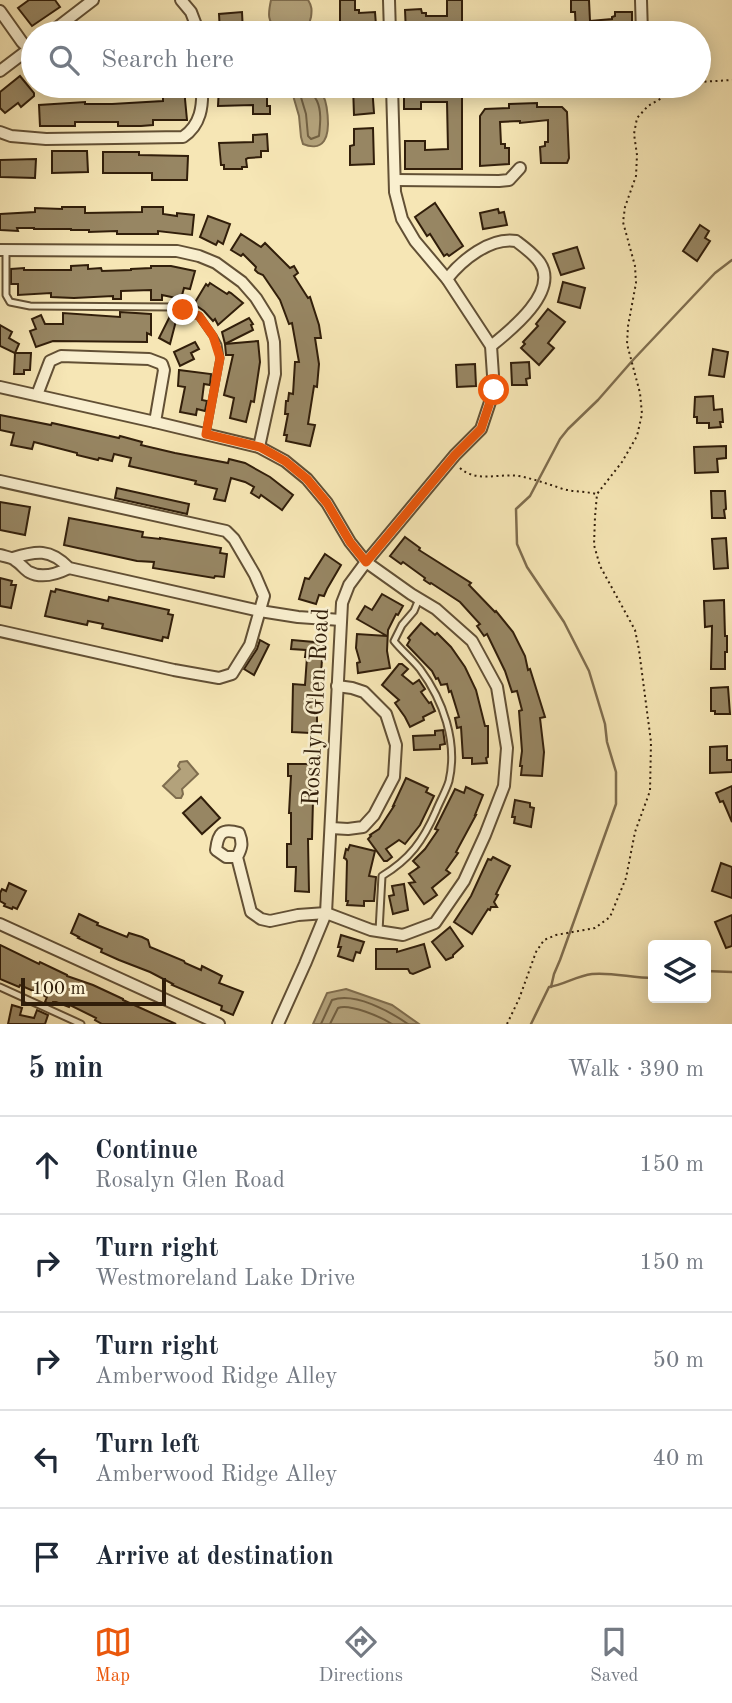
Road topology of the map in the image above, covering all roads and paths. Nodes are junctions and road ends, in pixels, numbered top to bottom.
1 (93, 0) edge
2 (181, 0) edge
3 (389, 0) edge
4 (641, 0) edge
5 (0, 11) edge
6 (66, 21) edge
7 (195, 21) edge
8 (390, 21) edge
9 (642, 21) edge
10 (21, 41) edge
11 (21, 57) edge
12 (0, 71) edge
13 (732, 80) edge
14 (711, 81) edge
15 (201, 98) edge
16 (392, 98) edge
17 (662, 98) edge
18 (0, 132) edge
19 (520, 169) dead end
20 (395, 180) junction
21 (3, 250) edge
22 (447, 279) junction
23 (491, 346) junction
24 (0, 387) edge
25 (37, 395) junction
26 (155, 422) junction
27 (206, 434) junction
28 (260, 447) junction
29 (451, 460) junction
30 (0, 481) edge
31 (597, 494) junction
32 (0, 555) edge
33 (13, 558) junction
34 (366, 562) junction
35 (69, 568) junction
36 (419, 599) junction
37 (260, 611) junction
38 (341, 620) junction
39 (0, 631) edge
40 (337, 686) junction
41 (331, 828) junction
42 (237, 857) dead end
43 (326, 913) junction
44 (0, 924) edge
45 (379, 931) junction
46 (0, 987) edge
47 (81, 1024) edge
48 (219, 1024) edge
49 (278, 1024) edge
50 (507, 1024) edge

1 - 6 street
2 - 7 street
3 - 8 street
4 - 9 street
5 - 10 street
11 - 12 street
13 - 14 path
15 - 18 street
16 - 20 street, Rosalyn Glen Road
17 - 31 path
19 - 20 street
20 - 22 street, Rosalyn Glen Road
21 - 27 lane
21 - 28 street
22 - 23 street, Rosalyn Glen Road
22 - 23 street
23 - 29 street, Rosalyn Glen Road
24 - 25 street
25 - 26 street
25 - 26 street
26 - 27 street
27 - 28 street
28 - 34 street
29 - 31 path
29 - 34 street, Rosalyn Glen Road
30 - 37 street
31 - 50 path
32 - 33 street
33 - 35 street
33 - 35 street
34 - 36 street
34 - 38 street, Rosalyn Glen Road
35 - 37 street
36 - 45 lane
36 - 45 street
37 - 38 street
37 - 39 street
38 - 40 street, Rosalyn Glen Road
40 - 41 street, Rosalyn Glen Road
40 - 41 street
41 - 43 street, Rosalyn Glen Road
42 - 43 street
43 - 45 street
43 - 49 street, Rosalyn Glen Road
44 - 48 street
46 - 47 lane

